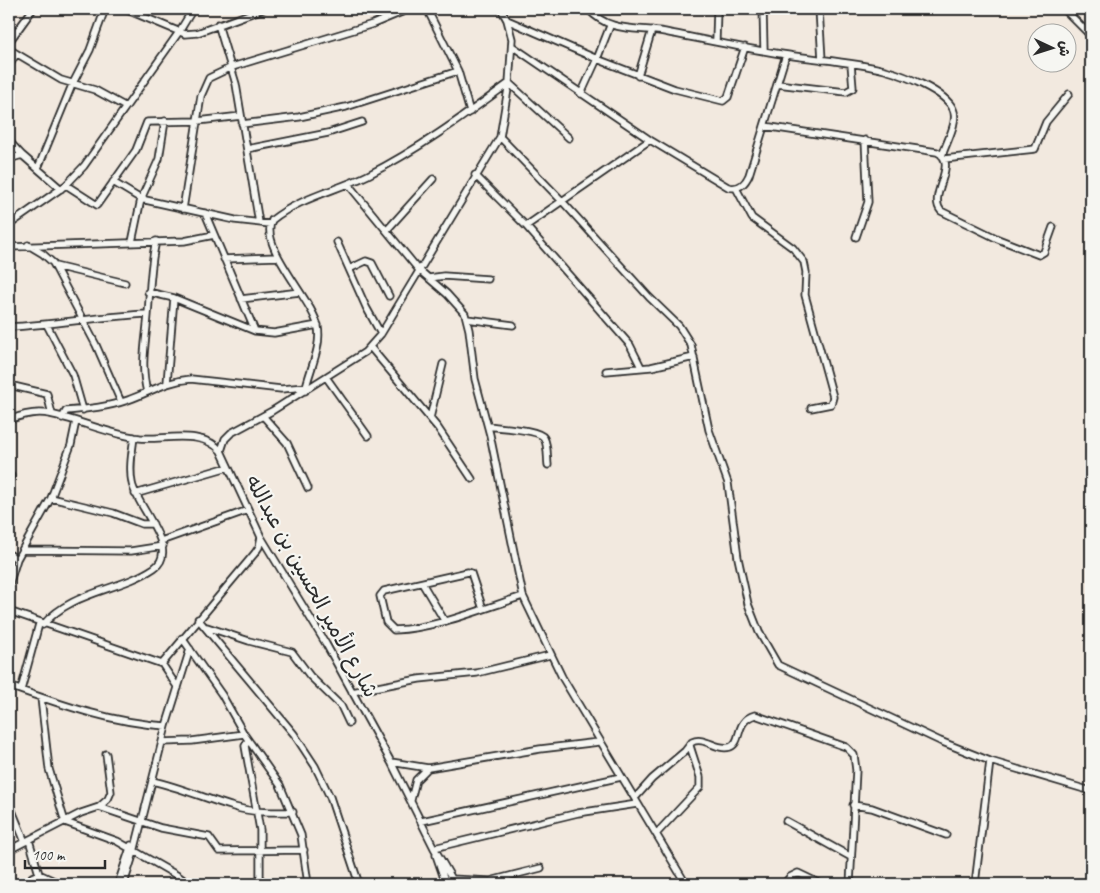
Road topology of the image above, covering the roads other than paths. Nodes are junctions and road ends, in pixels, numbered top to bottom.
1 (32, 9) edge
2 (105, 9) edge
3 (125, 9) edge
4 (193, 9) edge
5 (262, 9) edge
6 (409, 9) edge
7 (427, 9) edge
8 (501, 9) edge
9 (588, 9) edge
10 (717, 9) edge
11 (764, 9) edge
12 (819, 9) edge
13 (1064, 9) edge
14 (401, 10) edge
15 (507, 20) junction
16 (218, 24) junction
17 (610, 26) junction
18 (652, 30) junction
19 (179, 32) junction
20 (1091, 36) edge
21 (9, 42) edge
22 (716, 42) junction
23 (512, 46) junction
24 (745, 47) junction
25 (9, 49) edge
26 (764, 50) junction
27 (16, 54) junction
28 (786, 55) junction
29 (597, 59) junction
30 (822, 60) junction
31 (851, 64) junction
32 (9, 66) edge
33 (232, 67) junction
34 (458, 71) junction
35 (638, 76) junction
36 (509, 83) junction
37 (72, 84) junction
38 (777, 84) junction
39 (581, 94) junction
40 (1069, 94) dead end
41 (126, 107) junction
42 (470, 112) junction
43 (241, 116) junction
44 (165, 121) junction
45 (198, 121) junction
46 (362, 122) dead end
47 (242, 124) junction
48 (764, 126) junction
49 (500, 137) junction
50 (569, 138) dead end
51 (650, 140) junction
52 (865, 140) junction
53 (9, 141) edge
54 (247, 149) junction
55 (22, 155) junction
56 (943, 157) junction
57 (9, 159) edge
58 (38, 168) junction
59 (475, 176) junction
60 (432, 179) dead end
61 (113, 182) junction
62 (348, 184) junction
63 (64, 187) junction
64 (736, 188) junction
65 (141, 199) junction
66 (562, 201) junction
67 (183, 209) junction
68 (205, 214) junction
69 (259, 223) junction
70 (270, 224) junction
71 (9, 225) edge
72 (526, 226) junction
73 (1053, 227) dead end
74 (387, 230) junction
75 (214, 235) junction
76 (856, 237) dead end
77 (132, 242) junction
78 (156, 242) junction
79 (337, 242) dead end
80 (28, 245) junction
81 (9, 247) edge
82 (278, 257) junction
83 (224, 259) junction
84 (55, 266) junction
85 (418, 269) junction
86 (349, 270) junction
87 (429, 278) junction
88 (488, 279) dead end
89 (125, 283) dead end
90 (148, 292) junction
91 (300, 292) junction
92 (389, 296) dead end
93 (174, 298) junction
94 (241, 299) junction
95 (148, 314) junction
96 (82, 319) junction
97 (467, 320) junction
98 (47, 325) junction
99 (318, 325) junction
100 (513, 325) dead end
101 (9, 327) edge
102 (254, 331) junction
103 (381, 334) junction
104 (371, 348) junction
105 (694, 357) junction
106 (443, 364) dead end
107 (641, 368) junction
108 (606, 370) dead end
109 (326, 378) junction
110 (167, 382) junction
111 (9, 385) edge
112 (306, 389) junction
113 (147, 392) junction
114 (122, 402) junction
115 (811, 408) dead end
116 (83, 410) junction
117 (52, 414) junction
118 (263, 416) junction
119 (62, 418) junction
120 (430, 418) junction
121 (9, 420) edge
122 (76, 421) junction
123 (488, 426) junction
124 (368, 436) dead end
125 (134, 437) junction
126 (222, 451) junction
127 (548, 465) dead end
128 (228, 467) junction
129 (472, 479) dead end
130 (308, 488) dead end
131 (135, 494) junction
132 (51, 498) junction
133 (248, 510) junction
134 (153, 524) junction
135 (261, 537) junction
136 (162, 544) junction
137 (23, 550) junction
138 (9, 554) edge
139 (17, 560) junction
140 (422, 583) junction
141 (9, 586) edge
142 (523, 596) junction
143 (482, 609) junction
144 (9, 612) edge
145 (198, 619) junction
146 (444, 620) junction
147 (41, 624) junction
148 (206, 626) junction
149 (182, 638) junction
150 (190, 649) junction
151 (550, 655) junction
152 (162, 664) junction
153 (9, 686) edge
154 (178, 688) junction
155 (20, 690) junction
156 (352, 692) junction
157 (40, 698) junction
158 (349, 723) dead end
159 (166, 726) junction
160 (246, 737) junction
161 (162, 742) junction
162 (599, 742) junction
163 (690, 746) junction
164 (106, 754) dead end
165 (990, 760) junction
166 (392, 762) junction
167 (428, 768) junction
168 (621, 776) junction
169 (152, 781) junction
170 (1091, 791) edge
171 (411, 800) junction
172 (636, 801) junction
173 (9, 803) edge
174 (853, 805) junction
175 (99, 807) junction
176 (258, 812) junction
177 (293, 812) junction
178 (422, 821) junction
179 (786, 821) dead end
180 (65, 822) junction
181 (141, 822) junction
182 (656, 834) junction
183 (946, 835) dead end
184 (137, 838) junction
185 (27, 841) junction
186 (129, 848) junction
187 (434, 848) junction
188 (9, 850) edge
189 (304, 850) junction
190 (262, 851) junction
191 (134, 852) junction
192 (851, 857) junction
193 (541, 868) dead end
194 (39, 874) junction
195 (454, 881) edge
196 (444, 883) edge
197 (30, 884) edge
198 (61, 884) edge
199 (118, 884) edge
200 (124, 884) edge
201 (189, 884) edge
202 (260, 884) edge
203 (308, 884) edge
204 (359, 884) edge
205 (686, 884) edge
206 (784, 884) edge
207 (821, 884) edge
208 (850, 884) edge
209 (975, 884) edge

1 - 21 street
2 - 37 street
3 - 19 street
4 - 19 street
5 - 16 street
6 - 14 street
7 - 34 street
8 - 15 street
9 - 17 street
10 - 22 street
11 - 26 street
12 - 30 street
13 - 20 street
14 - 33 street
15 - 23 street
15 - 29 street
16 - 19 street
16 - 33 street
17 - 18 street
17 - 29 street
18 - 22 street
18 - 35 street
19 - 41 street
22 - 24 street
23 - 36 street
23 - 39 street
24 - 26 street
24 - 35 street
25 - 27 street
26 - 28 street
27 - 32 street
27 - 37 street
28 - 30 street
28 - 38 street
29 - 35 street
29 - 39 street
30 - 31 street
31 - 38 street
31 - 56 street
33 - 43 street
33 - 45 street
34 - 42 street
34 - 47 street
36 - 42 street
36 - 49 street
36 - 50 street
37 - 41 street
37 - 58 street
38 - 48 street
39 - 51 street
40 - 56 street
41 - 63 street
42 - 62 street
43 - 45 street
43 - 47 street
44 - 45 street
44 - 61 street
44 - 65 street
45 - 67 street
46 - 54 street
47 - 54 street
48 - 52 street
48 - 64 street
49 - 59 street
49 - 66 street
51 - 64 street
51 - 66 street
52 - 56 street
52 - 76 street
53 - 55 street
54 - 69 street
55 - 57 street
55 - 58 street
56 - 73 street
58 - 63 street
59 - 72 street
59 - 85 street
60 - 74 street
61 - 63 street
61 - 65 street
62 - 70 street
62 - 74 street
63 - 71 street
64 - 115 street
65 - 67 street
65 - 77 street
66 - 72 street
66 - 105 street
67 - 68 street
68 - 69 street
68 - 75 street
69 - 70 street
70 - 82 street
72 - 107 street
74 - 85 street
75 - 78 street
75 - 83 street
77 - 78 street
77 - 80 street
78 - 90 street
79 - 86 street
80 - 81 street
80 - 84 street
82 - 83 street
82 - 91 street
83 - 94 street
84 - 89 street
84 - 96 street
85 - 87 street
85 - 103 street
86 - 92 street
86 - 103 street
87 - 88 street
87 - 97 street
90 - 93 street
90 - 95 street
91 - 94 street
91 - 99 street
93 - 102 street
93 - 110 street
94 - 102 street
95 - 96 street
95 - 113 street
96 - 98 street
96 - 114 street
97 - 100 street
97 - 123 street
98 - 101 street
98 - 116 street
99 - 102 street
99 - 112 street
103 - 104 street
104 - 109 street
104 - 120 street
105 - 107 street
105 - 165 street
106 - 120 street
107 - 108 street
109 - 112 street
109 - 124 street
110 - 112 street
110 - 113 street
111 - 117 street
112 - 118 street
113 - 114 street
114 - 116 street
116 - 119 street
117 - 119 street
117 - 121 street
118 - 126 street
118 - 130 street
119 - 122 street
120 - 129 street
122 - 125 street
122 - 132 street
123 - 127 street
123 - 142 street
125 - 126 street
125 - 131 street
126 - 128 street, شارع الأمير الحسين بن عبدالله
128 - 131 street
128 - 133 street, شارع الأمير الحسين بن عبدالله
131 - 134 street
132 - 134 street
132 - 137 street
133 - 135 street, شارع الأمير الحسين بن عبدالله
133 - 136 street
134 - 136 street
135 - 145 street
135 - 156 street, شارع الأمير الحسين بن عبدالله
136 - 137 street
136 - 147 street
137 - 139 street
138 - 139 street
139 - 141 street
140 - 143 street
140 - 146 street
140 - 146 street
142 - 143 street
142 - 151 street
143 - 146 street
144 - 147 street
145 - 148 street
145 - 149 street
147 - 152 street
147 - 155 street
148 - 158 street
148 - 204 street
149 - 150 street
149 - 152 street
150 - 154 street
150 - 160 street
151 - 156 street
151 - 162 street
152 - 154 street
153 - 155 street
154 - 159 street
155 - 157 street
156 - 166 street, شارع الأمير الحسين بن عبدالله
157 - 159 street
157 - 180 street
159 - 161 street
160 - 161 street
160 - 176 street
160 - 177 street
161 - 169 street
162 - 167 street
162 - 168 street
163 - 172 street
163 - 174 street
163 - 182 street
164 - 175 street
165 - 170 street
165 - 209 street
166 - 167 street
166 - 171 street, شارع الأمير الحسين بن عبدالله
167 - 171 street
168 - 172 street
168 - 178 street
169 - 176 street
169 - 181 street
171 - 178 street, شارع الأمير الحسين بن عبدالله
172 - 182 street
172 - 187 street
173 - 185 street
174 - 183 street
174 - 192 street
175 - 180 street
175 - 181 street
176 - 177 street
176 - 190 street
177 - 189 street
178 - 187 street, شارع الأمير الحسين بن عبدالله
179 - 192 street
180 - 185 street
180 - 186 street
181 - 184 street
181 - 190 street
182 - 205 street
184 - 186 street
184 - 191 street
185 - 188 street
185 - 194 street
186 - 191 street
186 - 199 street
187 - 195 street, شارع الأمير الحسين بن عبدالله
187 - 196 street, شارع الأمير الحسين بن عبدالله
189 - 190 street
189 - 203 street
190 - 202 street
191 - 200 street
191 - 201 street
192 - 208 street
193 - 195 street
194 - 197 street
194 - 198 street
195 - 196 street
206 - 207 street

